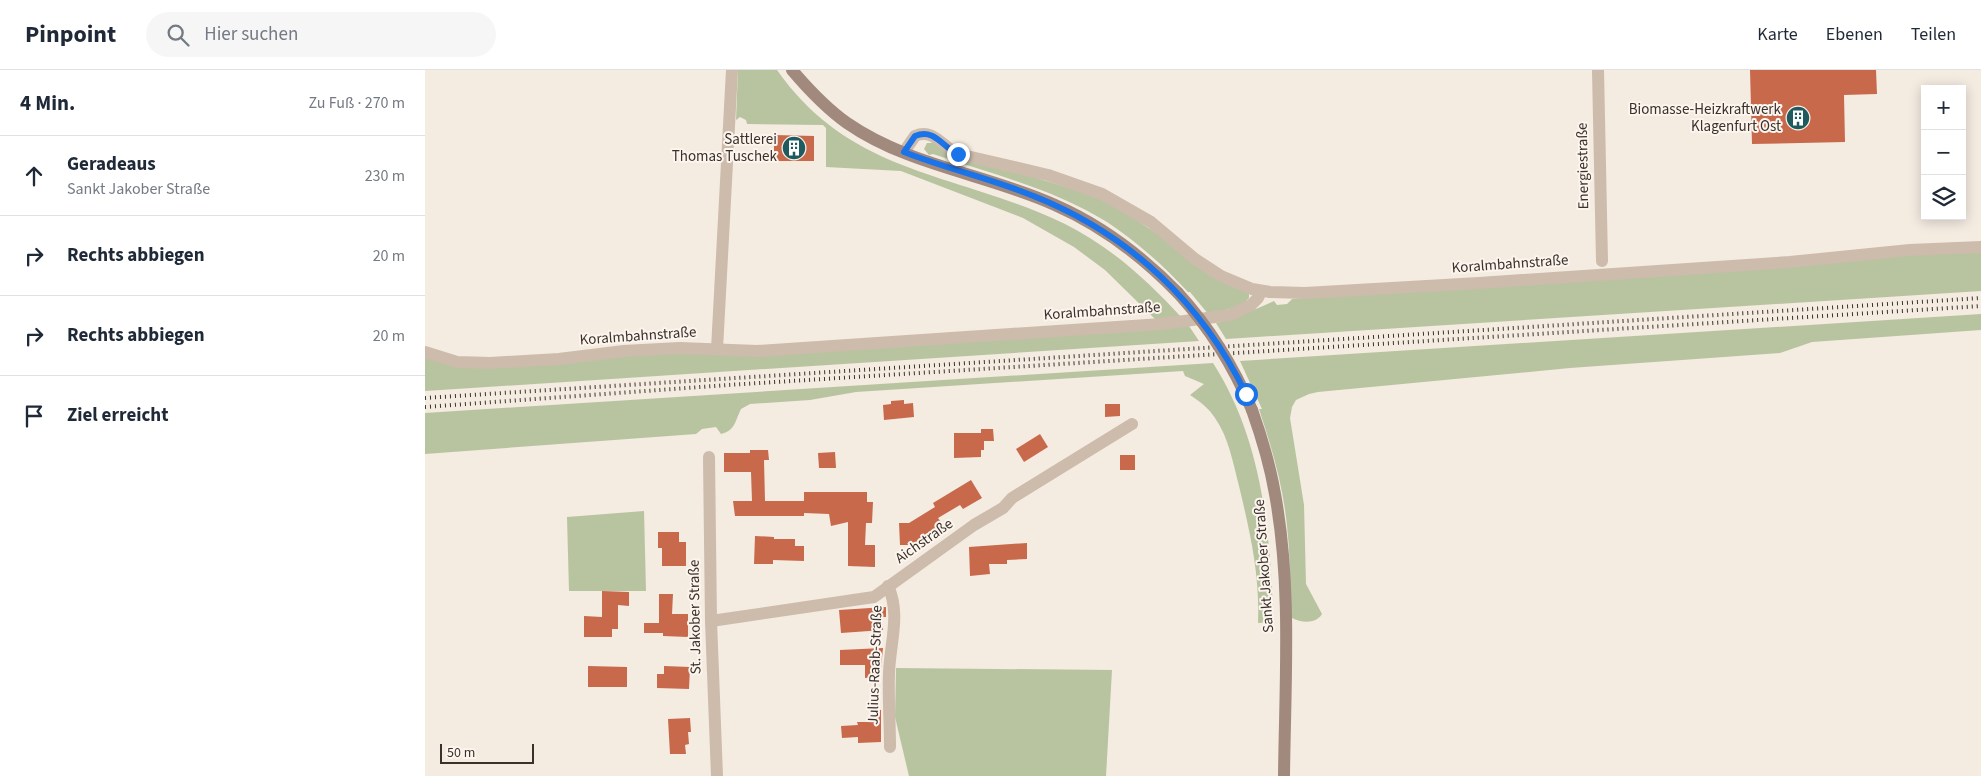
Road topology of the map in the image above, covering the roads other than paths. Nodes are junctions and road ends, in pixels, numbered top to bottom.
1 (732, 70) edge
2 (792, 70) edge
3 (1598, 70) edge
4 (904, 152) junction
5 (1981, 248) edge
6 (1602, 261) dead end
7 (1261, 291) junction
8 (717, 349) junction
9 (425, 352) edge
10 (1132, 424) dead end
11 (709, 456) dead end
12 (888, 586) junction
13 (711, 621) junction
14 (890, 747) dead end
15 (717, 776) edge
16 (1284, 776) edge

1 - 8 street
2 - 4 main road, Sankt Jakober Straße
3 - 6 street, Energiestraße
4 - 7 street
4 - 16 main road, Sankt Jakober Straße, bridge
5 - 7 street, Koralmbahnstraße
7 - 8 street, Koralmbahnstraße
8 - 9 street, Koralmbahnstraße
10 - 12 street, Aichstraße
11 - 13 street, St. Jakober Straße
12 - 13 street, Aichstraße
12 - 14 street, Julius-Raab-Straße
13 - 15 street, St. Jakober Straße

